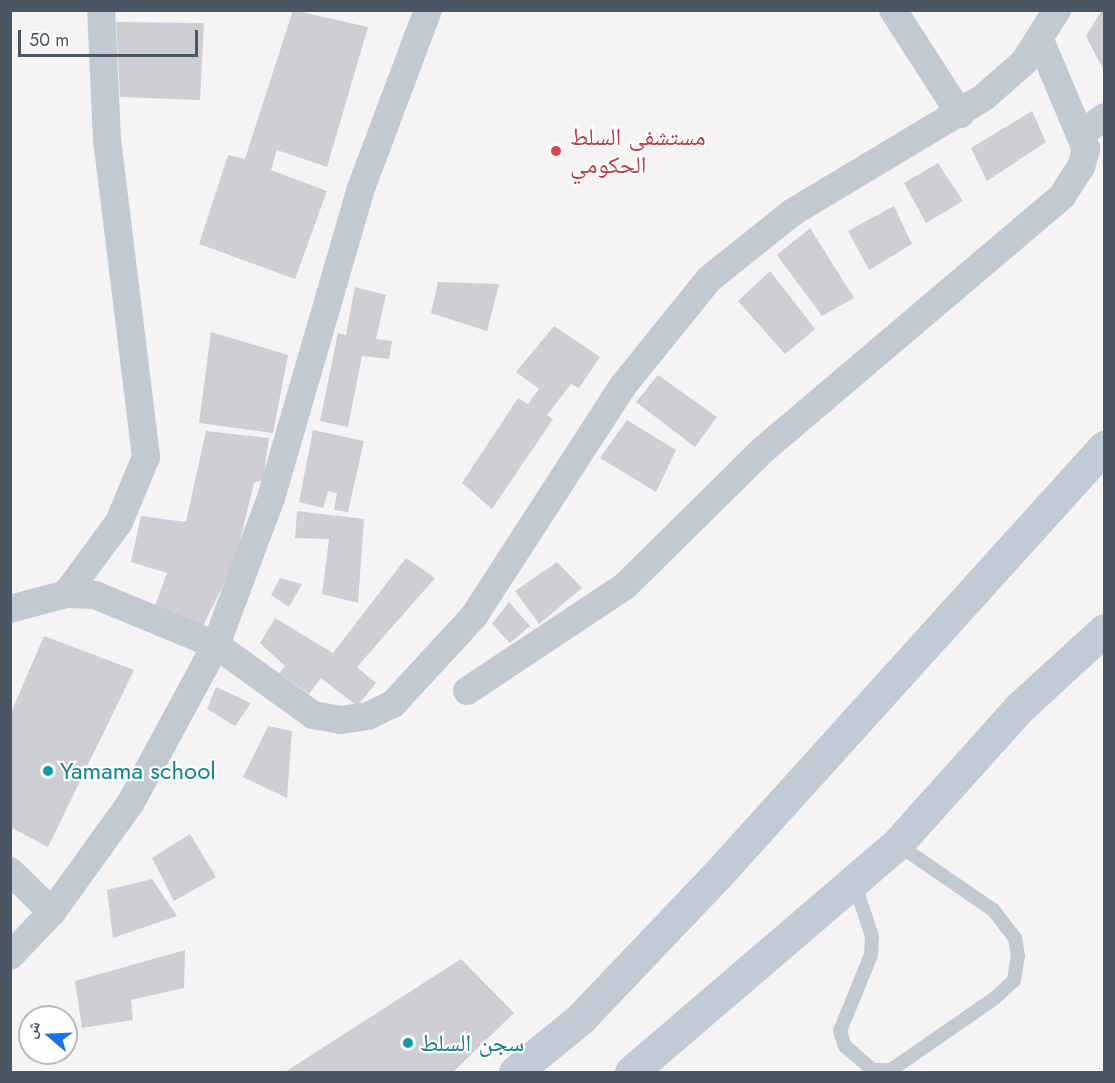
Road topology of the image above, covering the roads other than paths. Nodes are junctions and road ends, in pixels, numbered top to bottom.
1 (101, 10) edge
2 (893, 10) edge
3 (1057, 10) edge
4 (426, 11) edge
5 (1040, 40) junction
6 (960, 114) junction
7 (1094, 125) edge
8 (1104, 447) edge
9 (66, 594) junction
10 (10, 609) edge
11 (1104, 630) edge
12 (216, 645) junction
13 (467, 691) dead end
14 (897, 844) junction
15 (10, 872) edge
16 (853, 880) junction
17 (52, 912) junction
18 (10, 956) edge
19 (645, 1068) edge
20 (515, 1072) edge

1 - 9 street
2 - 6 street
3 - 5 street
4 - 12 street
5 - 6 street
5 - 7 street
6 - 12 street
7 - 13 street
8 - 20 main road
9 - 10 street
9 - 12 street
11 - 14 main road
12 - 17 street
14 - 16 main road
14 - 16 lane
15 - 17 street
16 - 19 main road
17 - 18 street

